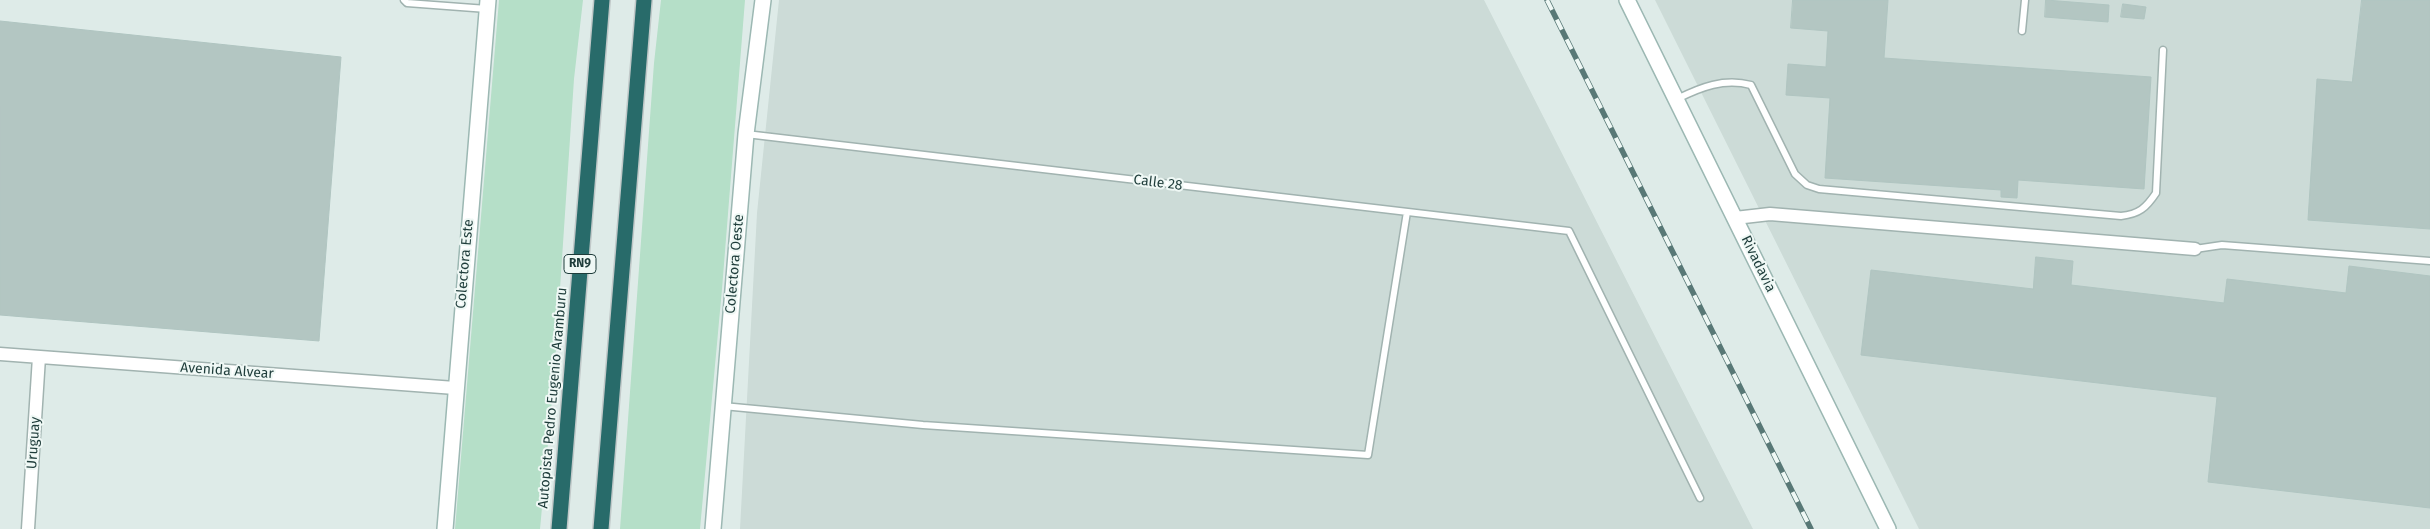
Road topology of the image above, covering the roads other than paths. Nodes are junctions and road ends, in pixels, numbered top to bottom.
1 (404, 0) edge
2 (602, 0) edge
3 (644, 0) edge
4 (763, 0) edge
5 (1627, 0) edge
6 (2024, 0) edge
7 (488, 5) edge
8 (2022, 31) dead end
9 (2163, 50) dead end
10 (1676, 99) junction
11 (746, 134) junction
12 (1407, 212) junction
13 (1735, 218) junction
14 (2195, 249) joint
15 (2430, 261) edge
16 (0, 354) edge
17 (40, 358) junction
18 (455, 388) junction
19 (723, 406) junction
20 (1700, 498) dead end
21 (28, 529) edge
22 (444, 529) edge
23 (559, 529) edge
24 (601, 529) edge
25 (713, 529) edge
26 (1888, 529) edge

1 - 7 lane
2 - 23 highway, Autopista Pedro Eugenio Aramburu / RN9
3 - 24 highway
4 - 11 street, Colectora Oeste
5 - 10 street, Rivadavia
6 - 8 lane
7 - 18 street, Colectora Este
9 - 10 lane
10 - 13 street, Rivadavia
11 - 12 lane, Calle 28
11 - 19 street, Colectora Oeste
12 - 19 lane
12 - 20 lane, Calle 28
13 - 14 street
13 - 26 street, Rivadavia
14 - 15 lane
16 - 17 street, Avenida Alvear
17 - 18 street, Avenida Alvear
17 - 21 street, Uruguay
18 - 22 street, Colectora Este
19 - 25 street, Colectora Oeste

